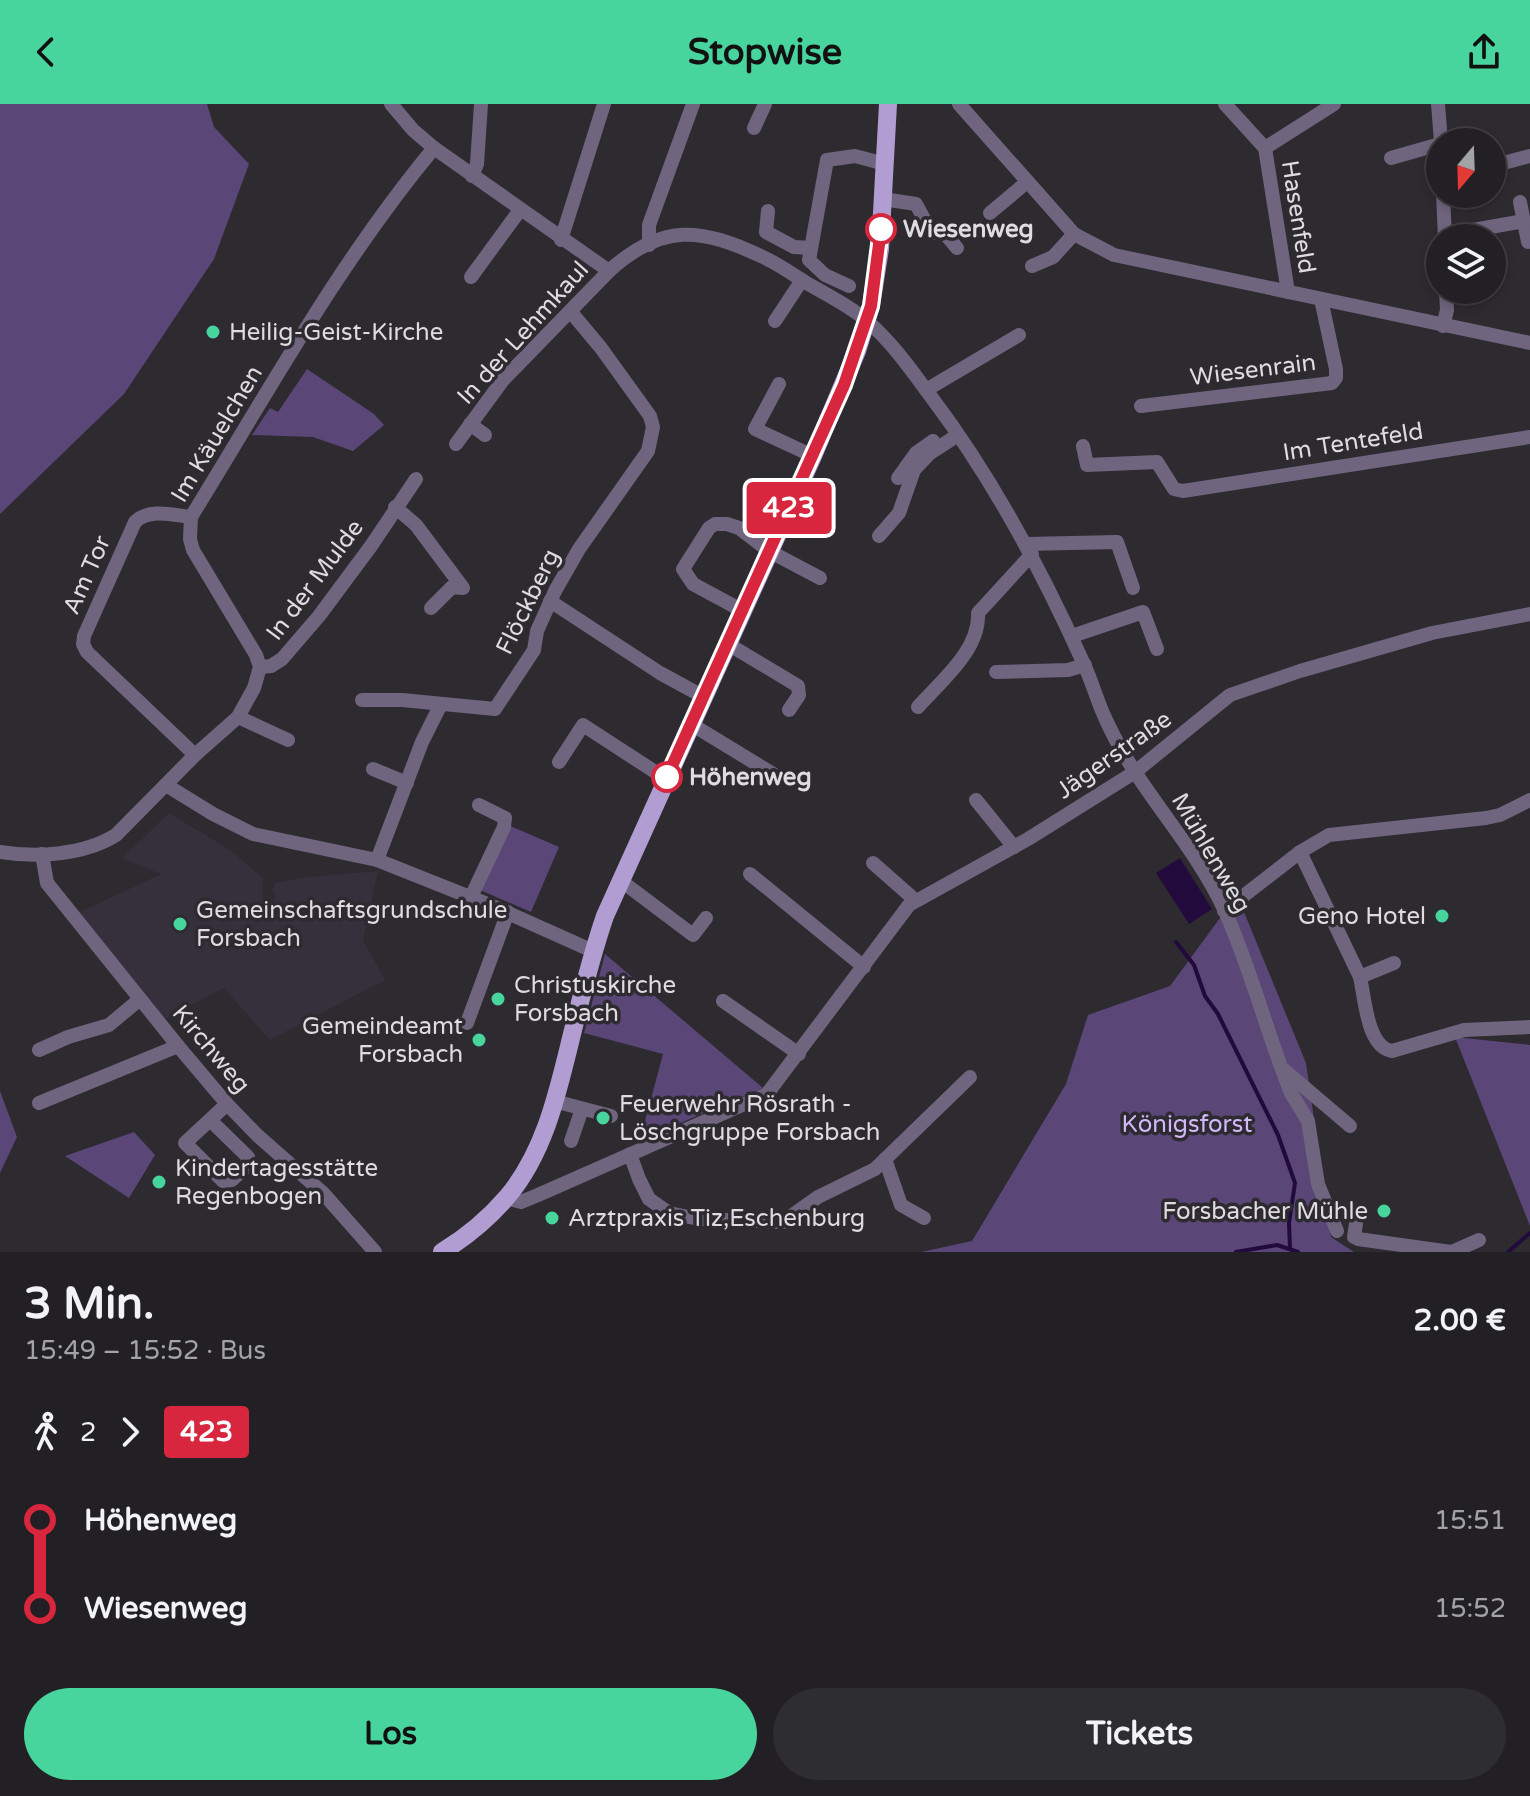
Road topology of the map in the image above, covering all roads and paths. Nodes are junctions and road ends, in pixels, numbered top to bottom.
1 (391, 104) edge
2 (481, 104) edge
3 (604, 104) edge
4 (693, 104) edge
5 (765, 104) edge
6 (888, 104) edge
7 (959, 104) edge
8 (1225, 104) edge
9 (1334, 104) edge
10 (1438, 104) edge
11 (754, 128) dead end
12 (1439, 128) edge
13 (1426, 147) edge
14 (434, 148) junction
15 (1265, 148) junction
16 (1530, 156) edge
17 (1391, 158) dead end
18 (1506, 162) edge
19 (885, 164) junction
20 (472, 176) junction
21 (1027, 182) junction
22 (883, 199) junction
23 (1520, 202) dead end
24 (520, 210) junction
25 (768, 211) dead end
26 (990, 213) dead end
27 (1524, 221) junction
28 (1506, 225) edge
29 (1074, 234) junction
30 (561, 240) junction
31 (1528, 242) dead end
32 (649, 245) junction
33 (811, 248) junction
34 (957, 248) dead end
35 (1032, 266) dead end
36 (609, 271) junction
37 (471, 277) dead end
38 (802, 280) junction
39 (849, 286) dead end
40 (1288, 292) junction
41 (1321, 299) junction
42 (1447, 304) edge
43 (571, 312) junction
44 (867, 320) junction
45 (775, 321) dead end
46 (1443, 326) junction
47 (1019, 335) dead end
48 (1530, 343) edge
49 (779, 384) dead end
50 (926, 390) junction
51 (1141, 406) dead end
52 (470, 424) junction
53 (956, 431) junction
54 (485, 435) dead end
55 (1530, 437) edge
56 (456, 444) dead end
57 (1083, 446) dead end
58 (813, 456) junction
59 (898, 478) dead end
60 (416, 479) dead end
61 (395, 507) junction
62 (191, 517) junction
63 (889, 532) dead end
64 (1029, 549) junction
65 (769, 551) junction
66 (820, 578) dead end
67 (1133, 588) dead end
68 (550, 601) junction
69 (431, 608) dead end
70 (743, 611) junction
71 (1530, 614) edge
72 (1072, 636) junction
73 (728, 644) junction
74 (1157, 649) dead end
75 (1085, 665) junction
76 (260, 667) junction
77 (996, 672) dead end
78 (704, 697) junction
79 (362, 700) dead end
80 (441, 704) junction
81 (918, 707) dead end
82 (789, 710) dead end
83 (238, 717) junction
84 (691, 724) junction
85 (288, 740) dead end
86 (195, 755) junction
87 (559, 762) dead end
88 (373, 769) dead end
89 (1135, 772) junction
90 (773, 774) dead end
91 (666, 779) junction
92 (407, 783) junction
93 (166, 785) junction
94 (976, 800) dead end
95 (1530, 800) edge
96 (479, 805) dead end
97 (1014, 847) junction
98 (0, 852) edge
99 (1300, 852) junction
100 (42, 854) junction
101 (377, 860) junction
102 (873, 863) dead end
103 (750, 874) dead end
104 (620, 880) junction
105 (471, 897) junction
106 (915, 900) junction
107 (1224, 911) junction
108 (508, 912) junction
109 (706, 918) dead end
110 (593, 951) junction
111 (1394, 963) dead end
112 (864, 967) junction
113 (1360, 977) junction
114 (140, 999) junction
115 (723, 1001) dead end
116 (467, 1023) dead end
117 (1530, 1027) edge
118 (178, 1046) junction
119 (39, 1050) dead end
120 (799, 1054) junction
121 (1280, 1066) junction
122 (970, 1077) dead end
123 (554, 1101) junction
124 (39, 1103) dead end
125 (227, 1104) junction
126 (582, 1109) junction
127 (611, 1116) dead end
128 (210, 1120) junction
129 (1350, 1126) dead end
130 (571, 1141) dead end
131 (630, 1154) junction
132 (885, 1159) junction
133 (506, 1198) junction
134 (1357, 1217) dead end
135 (924, 1218) dead end
136 (1337, 1231) dead end
137 (1479, 1240) dead end
138 (375, 1252) edge
139 (442, 1252) edge
140 (1451, 1252) edge

1 - 14 street
2 - 20 street
3 - 30 street
4 - 32 street
5 - 11 street
6 - 19 main road
7 - 21 street
8 - 15 street, Hasenfeld
9 - 15 street, Hasenfeld
10 - 12 street
13 - 17 street
14 - 20 street
14 - 62 street, Im Käuelchen
15 - 40 street, Hasenfeld
16 - 18 street
19 - 22 main road
19 - 33 street
20 - 24 street
21 - 26 street
21 - 29 street
22 - 34 street
22 - 44 main road
23 - 27 street
24 - 30 street
24 - 37 street
25 - 33 street
27 - 28 street
27 - 31 street
29 - 35 street
29 - 40 street
30 - 36 street
32 - 36 street, In der Lehmkaul
32 - 38 street, In der Lehmkaul
33 - 39 street
36 - 43 street, In der Lehmkaul
38 - 44 street, Mühlenweg
38 - 45 street
40 - 41 street
41 - 46 street
41 - 51 street, Wiesenrain
42 - 46 street
43 - 52 street, In der Lehmkaul
43 - 68 street, Flöckberg
44 - 50 street, Mühlenweg
44 - 58 main road
46 - 48 street
47 - 50 street
49 - 58 street
50 - 53 street, Mühlenweg
52 - 54 street, In der Lehmkaul
52 - 56 street, In der Lehmkaul
53 - 59 street
53 - 63 street
53 - 64 street, Mühlenweg
55 - 57 street, Im Tentefeld
58 - 65 main road
60 - 61 street, In der Mulde
61 - 69 street, In der Mulde
61 - 76 street, In der Mulde
62 - 76 street, Im Käuelchen
62 - 86 street, Am Tor
64 - 67 street
64 - 72 street, Mühlenweg
64 - 81 street
65 - 66 street
65 - 70 main road
65 - 70 street
68 - 78 street
68 - 80 street, Flöckberg
70 - 73 main road
71 - 89 street, Jägerstraße
72 - 74 street
72 - 75 street, Mühlenweg
73 - 78 main road
73 - 82 street
75 - 77 street
75 - 89 street, Mühlenweg
76 - 83 street
78 - 84 main road
79 - 80 street, Flöckberg
80 - 92 street
83 - 85 street
83 - 86 street
84 - 90 street
84 - 91 main road
86 - 93 street
87 - 91 street
88 - 92 street
89 - 97 street, Jägerstraße
89 - 107 street, Mühlenweg
91 - 104 main road
92 - 101 street
93 - 100 street
93 - 101 street
94 - 97 street
95 - 99 street
96 - 105 street
97 - 106 street, Jägerstraße
98 - 100 street
99 - 107 street
99 - 113 street
100 - 114 street, Kirchweg
101 - 105 street
102 - 106 street
103 - 112 street
104 - 109 street
104 - 110 main road
105 - 108 street
106 - 112 street, Jägerstraße
107 - 121 street, Mühlenweg
108 - 110 street
108 - 116 street
110 - 123 main road
111 - 113 street
112 - 120 street, Jägerstraße
113 - 117 street
114 - 118 street, Kirchweg
114 - 119 street
115 - 120 street
118 - 124 street
118 - 125 street, Kirchweg
120 - 131 street, Jägerstraße
121 - 129 street
121 - 136 street, Mühlenweg
122 - 132 street
123 - 126 street
123 - 133 main road
125 - 128 street
125 - 138 street, Kirchweg
126 - 127 street
126 - 130 street
128 - 128 street
131 - 132 street
131 - 133 street, Jägerstraße
132 - 135 street
133 - 139 main road
134 - 140 street
137 - 140 street

